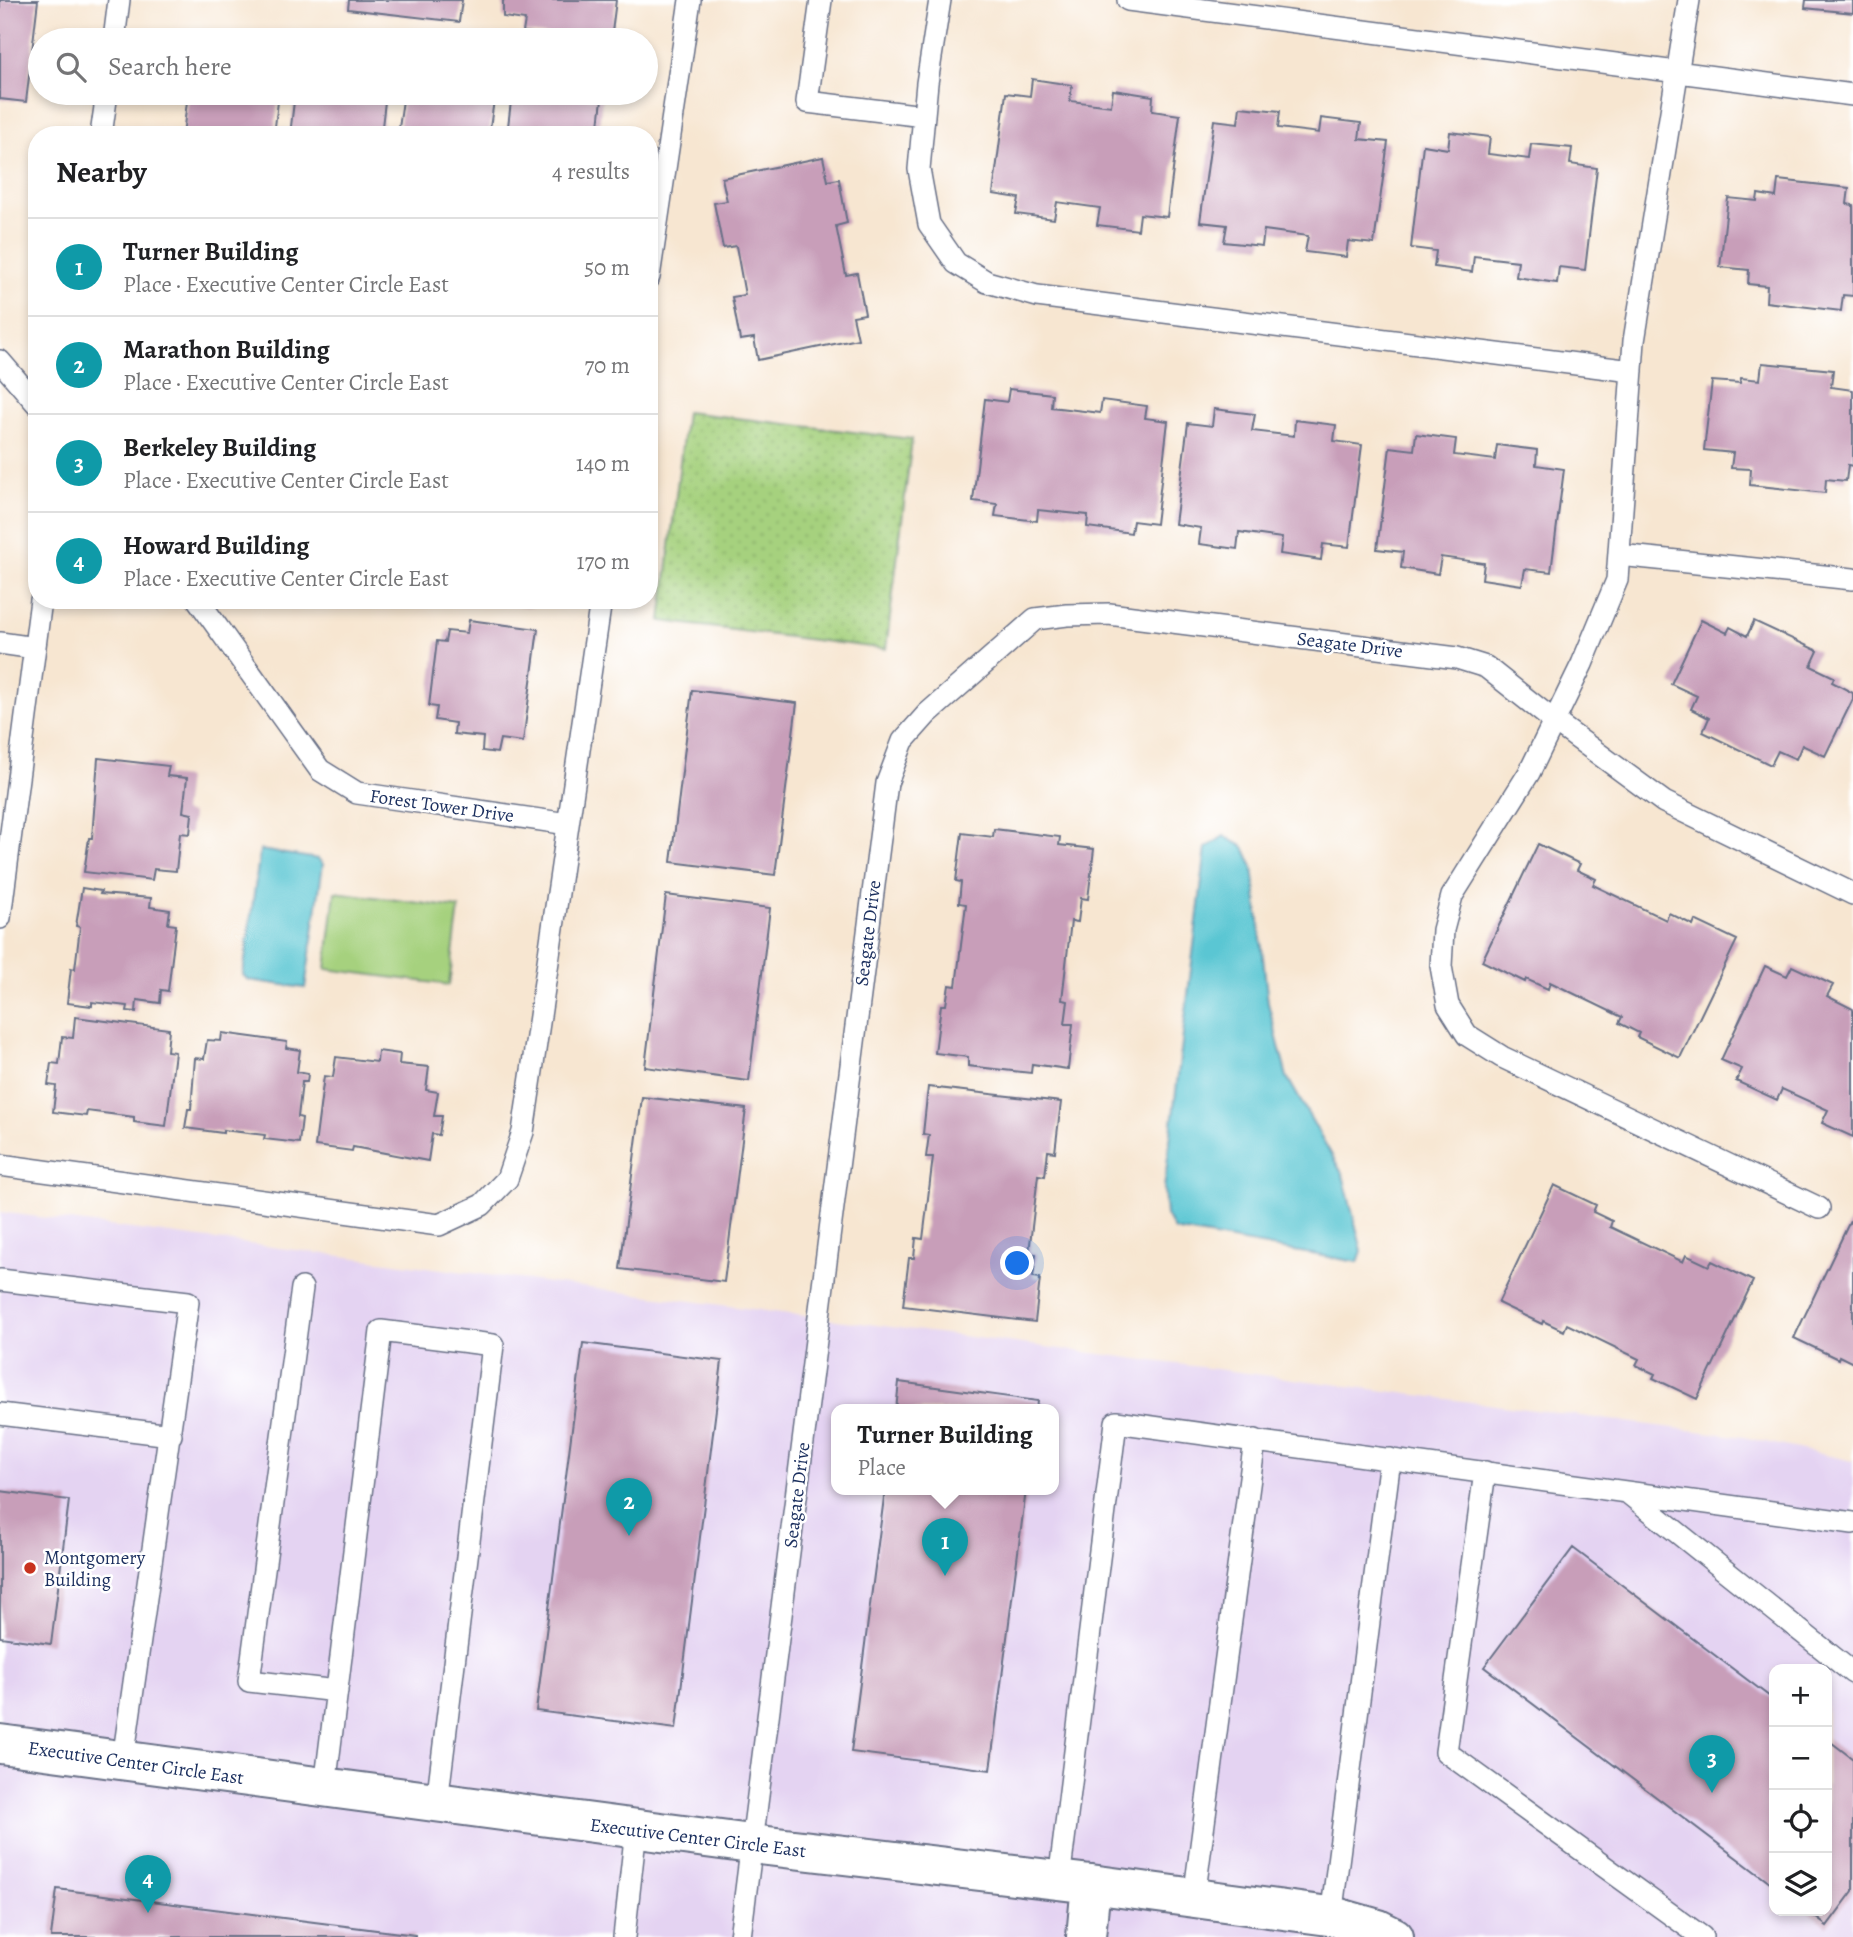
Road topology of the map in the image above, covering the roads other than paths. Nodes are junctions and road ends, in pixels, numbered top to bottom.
1 (119, 0) edge
2 (690, 0) edge
3 (821, 0) edge
4 (940, 0) edge
5 (1128, 0) edge
6 (1689, 0) edge
7 (116, 28) edge
8 (1677, 71) junction
9 (1853, 95) edge
10 (106, 105) edge
11 (924, 116) junction
12 (103, 126) edge
13 (658, 216) edge
14 (0, 361) edge
15 (1632, 371) junction
16 (28, 394) edge
17 (1619, 555) junction
18 (1853, 579) edge
19 (40, 609) edge
20 (204, 609) edge
21 (600, 609) edge
22 (0, 643) edge
23 (35, 648) junction
24 (1554, 721) junction
25 (568, 824) junction
26 (1853, 894) edge
27 (0, 918) edge
28 (0, 1165) edge
29 (1819, 1208) dead end
30 (0, 1280) edge
31 (302, 1288) dead end
32 (0, 1414) edge
33 (171, 1435) junction
34 (1255, 1440) junction
35 (1390, 1459) junction
36 (1485, 1472) junction
37 (1626, 1492) junction
38 (1853, 1523) edge
39 (1853, 1673) edge
40 (337, 1691) junction
41 (0, 1744) edge
42 (123, 1760) junction
43 (325, 1787) junction
44 (437, 1802) junction
45 (636, 1829) junction
46 (751, 1844) junction
47 (1075, 1882) junction
48 (1194, 1898) junction
49 (1331, 1917) junction
50 (624, 1937) edge
51 (740, 1937) edge
52 (1086, 1937) edge
53 (1394, 1937) edge
54 (1702, 1937) edge

1 - 7 lane
2 - 13 lane
3 - 11 lane
4 - 11 lane
5 - 8 lane
6 - 8 lane
8 - 9 lane
8 - 15 lane
10 - 12 lane
11 - 15 lane
14 - 16 lane
15 - 17 lane
17 - 18 lane
17 - 24 lane
19 - 23 lane
20 - 25 lane, Forest Tower Drive
21 - 25 lane
22 - 23 lane
23 - 27 lane
24 - 26 lane, Seagate Drive
24 - 29 lane
24 - 46 lane, Seagate Drive
25 - 28 lane
30 - 33 lane
31 - 40 lane
32 - 33 lane
33 - 42 lane
34 - 35 lane
34 - 47 lane
34 - 48 lane
35 - 36 lane
35 - 49 lane
36 - 37 lane
36 - 54 lane
37 - 38 lane
37 - 39 lane
40 - 43 lane
40 - 44 lane
41 - 42 street, Executive Center Circle East
42 - 43 street, Executive Center Circle East
43 - 44 street, Executive Center Circle East
44 - 45 street, Executive Center Circle East
45 - 46 street, Executive Center Circle East
45 - 50 lane
46 - 47 street, Executive Center Circle East
46 - 51 lane, Seagate Drive
47 - 48 street, Executive Center Circle East
47 - 52 street
48 - 49 street, Executive Center Circle East
49 - 53 street, Executive Center Circle East

